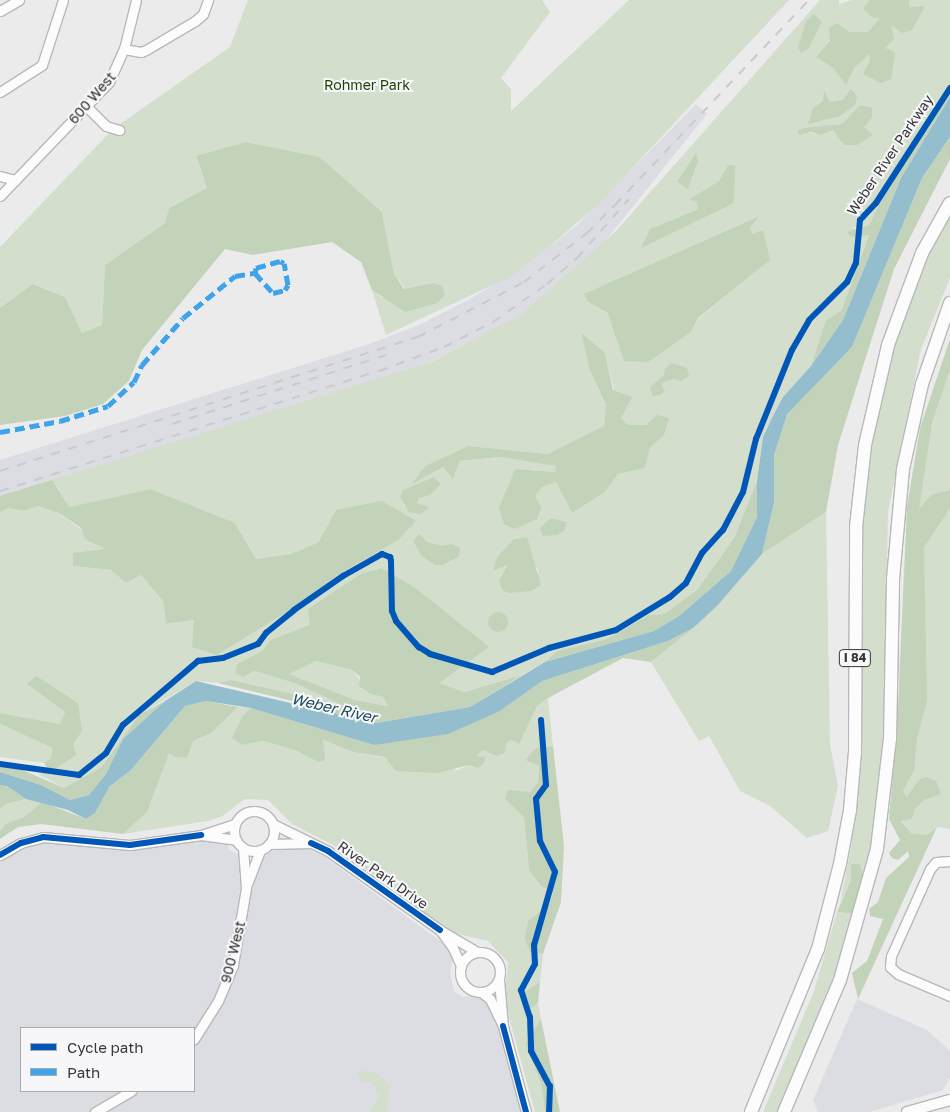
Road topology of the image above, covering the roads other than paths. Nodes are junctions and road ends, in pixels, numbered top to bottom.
1 (19, 0) edge
2 (62, 0) edge
3 (136, 0) edge
4 (208, 0) edge
5 (0, 11) edge
6 (124, 49) junction
7 (0, 92) edge
8 (86, 106) junction
9 (119, 130) dead end
10 (0, 176) edge
11 (15, 180) junction
12 (0, 196) edge
13 (950, 203) edge
14 (950, 303) edge
15 (235, 824) junction
16 (273, 824) junction
17 (201, 835) junction
18 (236, 840) junction
19 (311, 843) junction
20 (269, 844) junction
21 (244, 848) junction
22 (260, 850) junction
23 (0, 855) edge
24 (950, 861) edge
25 (246, 888) junction
26 (440, 930) junction
27 (476, 952) junction
28 (461, 966) junction
29 (499, 980) junction
30 (481, 992) junction
31 (950, 996) edge
32 (503, 1026) junction
33 (195, 1037) edge
34 (129, 1092) edge
35 (950, 1100) edge
36 (95, 1112) edge
37 (526, 1112) edge
38 (752, 1112) edge
39 (784, 1112) edge
40 (907, 1112) edge

1 - 5 street
2 - 7 street
3 - 6 street, 600 West
4 - 6 street
6 - 8 street, 600 West
8 - 9 street
8 - 11 street, 600 West
10 - 11 street
11 - 12 street, 600 West
13 - 38 highway, I 84
14 - 39 highway, I 84
15 - 16 street
15 - 17 street
15 - 18 street
16 - 19 street, River Park Drive
16 - 20 street
17 - 18 street
17 - 23 street
18 - 21 street
19 - 20 street, River Park Drive
19 - 26 street, River Park Drive
20 - 22 street
21 - 22 street
21 - 25 street, 900 West
22 - 25 street, 900 West
24 - 31 street
25 - 33 street, 900 West
26 - 27 street, River Park Drive
26 - 28 street, River Park Drive
27 - 28 street
27 - 29 street
28 - 30 street
29 - 30 street
29 - 32 street
30 - 32 street
32 - 37 street
34 - 36 street
35 - 40 main road

